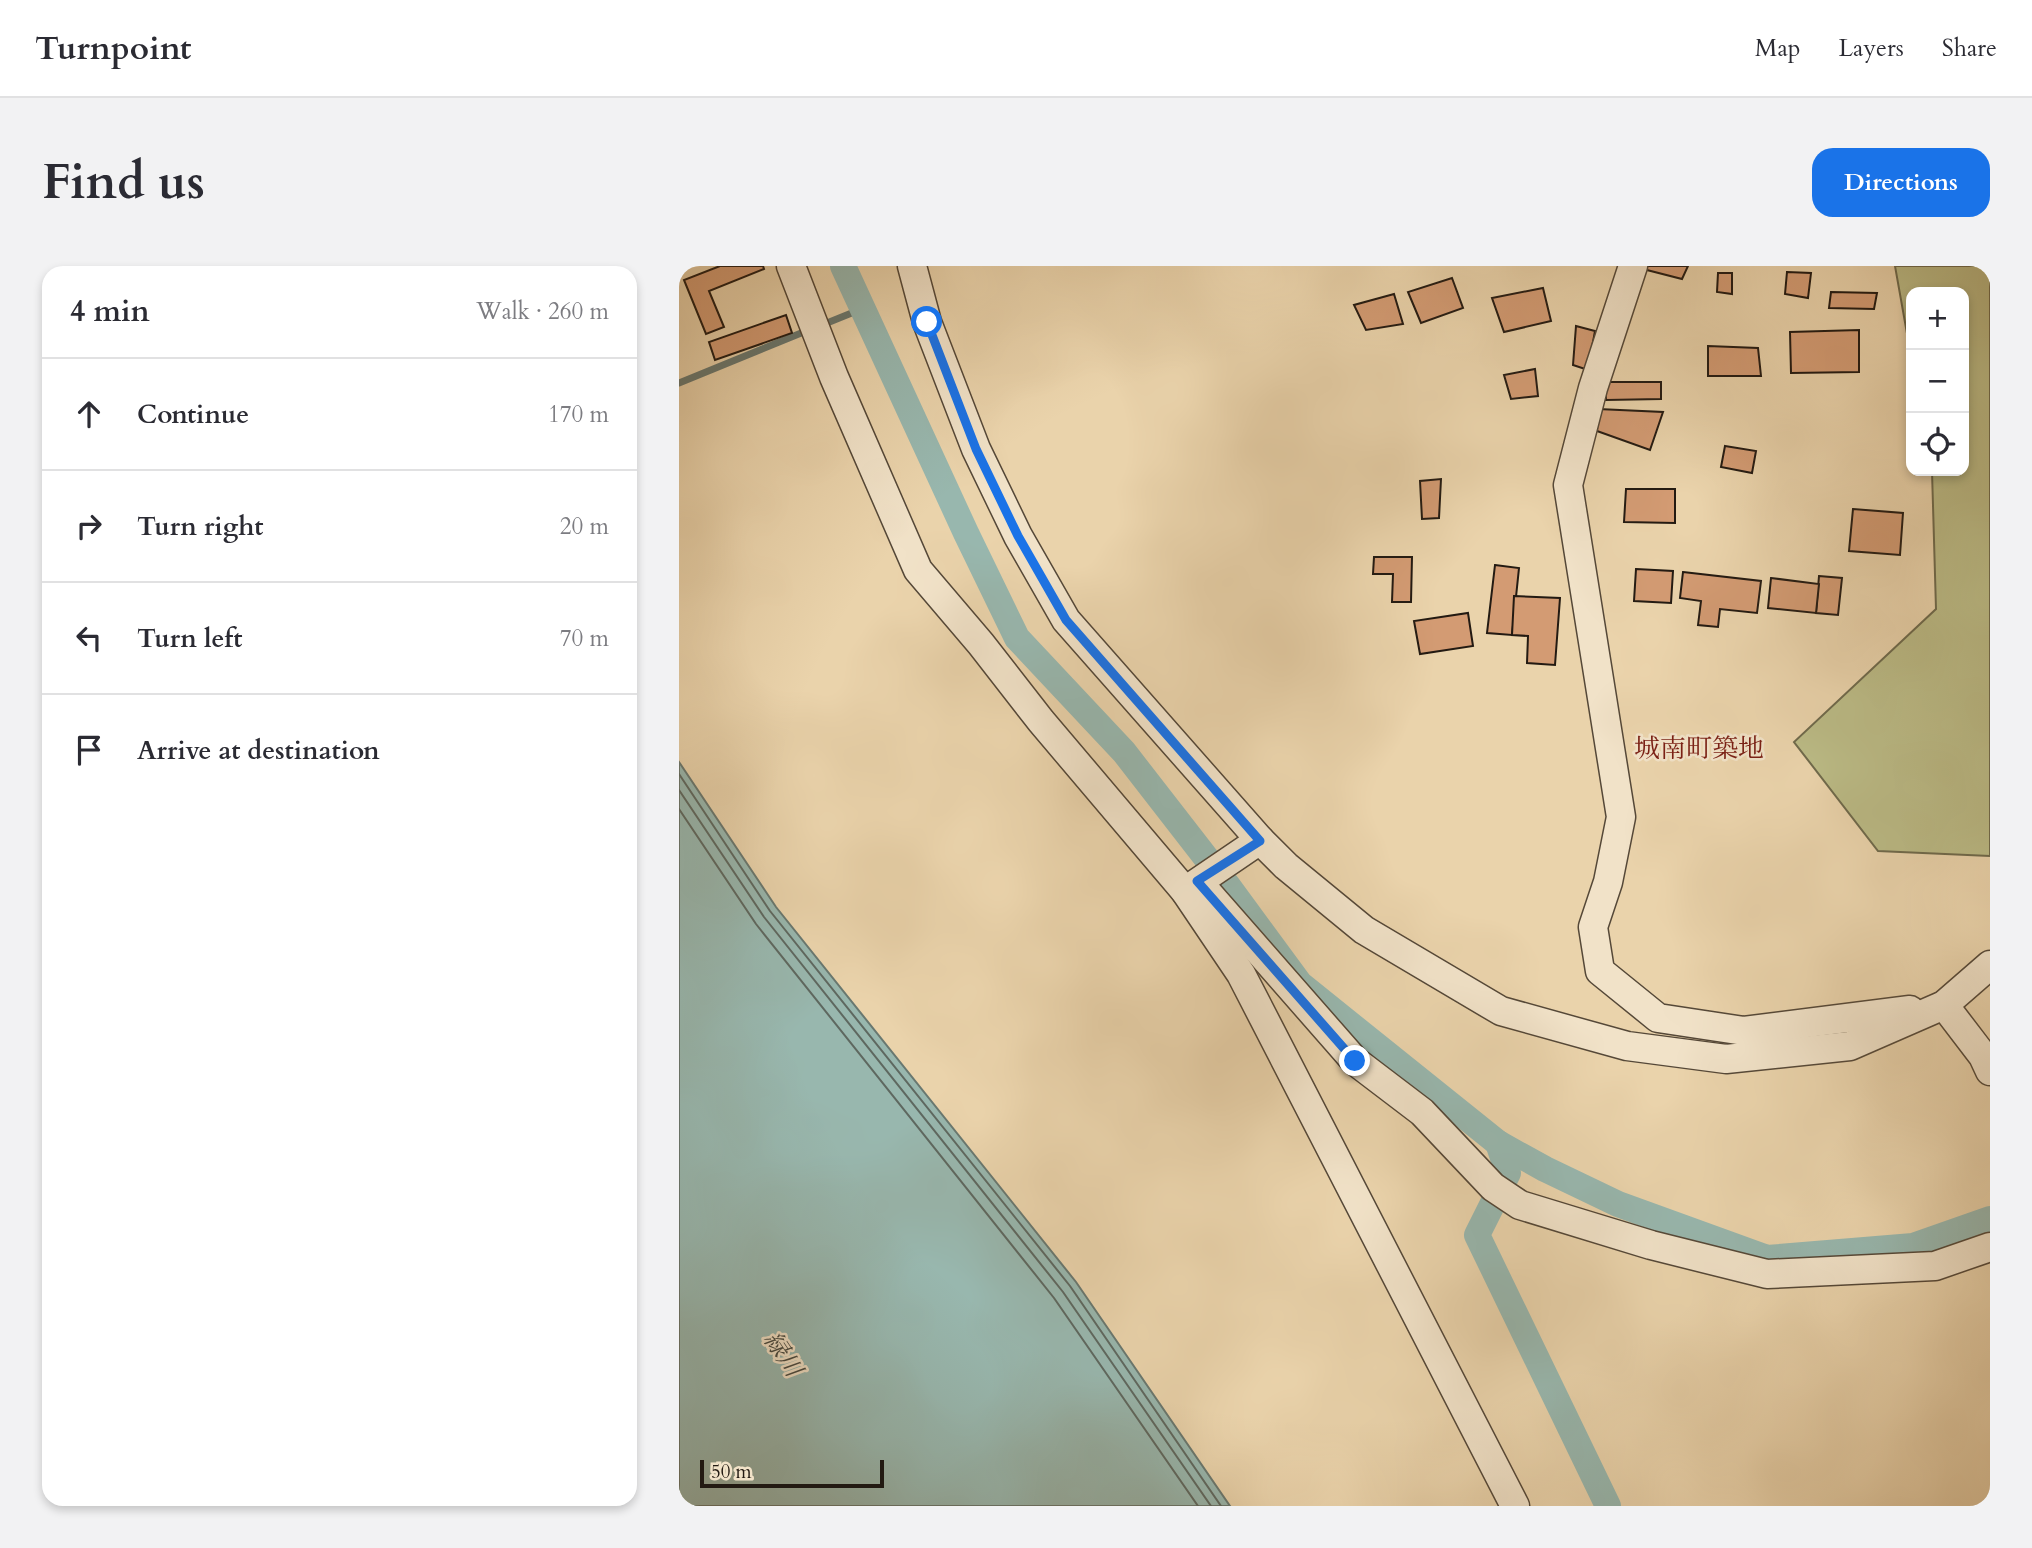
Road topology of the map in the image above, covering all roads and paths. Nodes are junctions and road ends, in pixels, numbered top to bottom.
1 (791, 266) edge
2 (912, 266) edge
3 (1633, 266) edge
4 (1260, 841) junction
5 (1191, 886) junction
6 (1990, 965) edge
7 (1944, 1005) junction
8 (1990, 1072) edge
9 (1990, 1247) edge
10 (1515, 1506) edge

1 - 5 street
2 - 4 street
3 - 7 street
4 - 5 street
4 - 7 street
5 - 9 street
5 - 10 street
6 - 7 street
7 - 8 street

